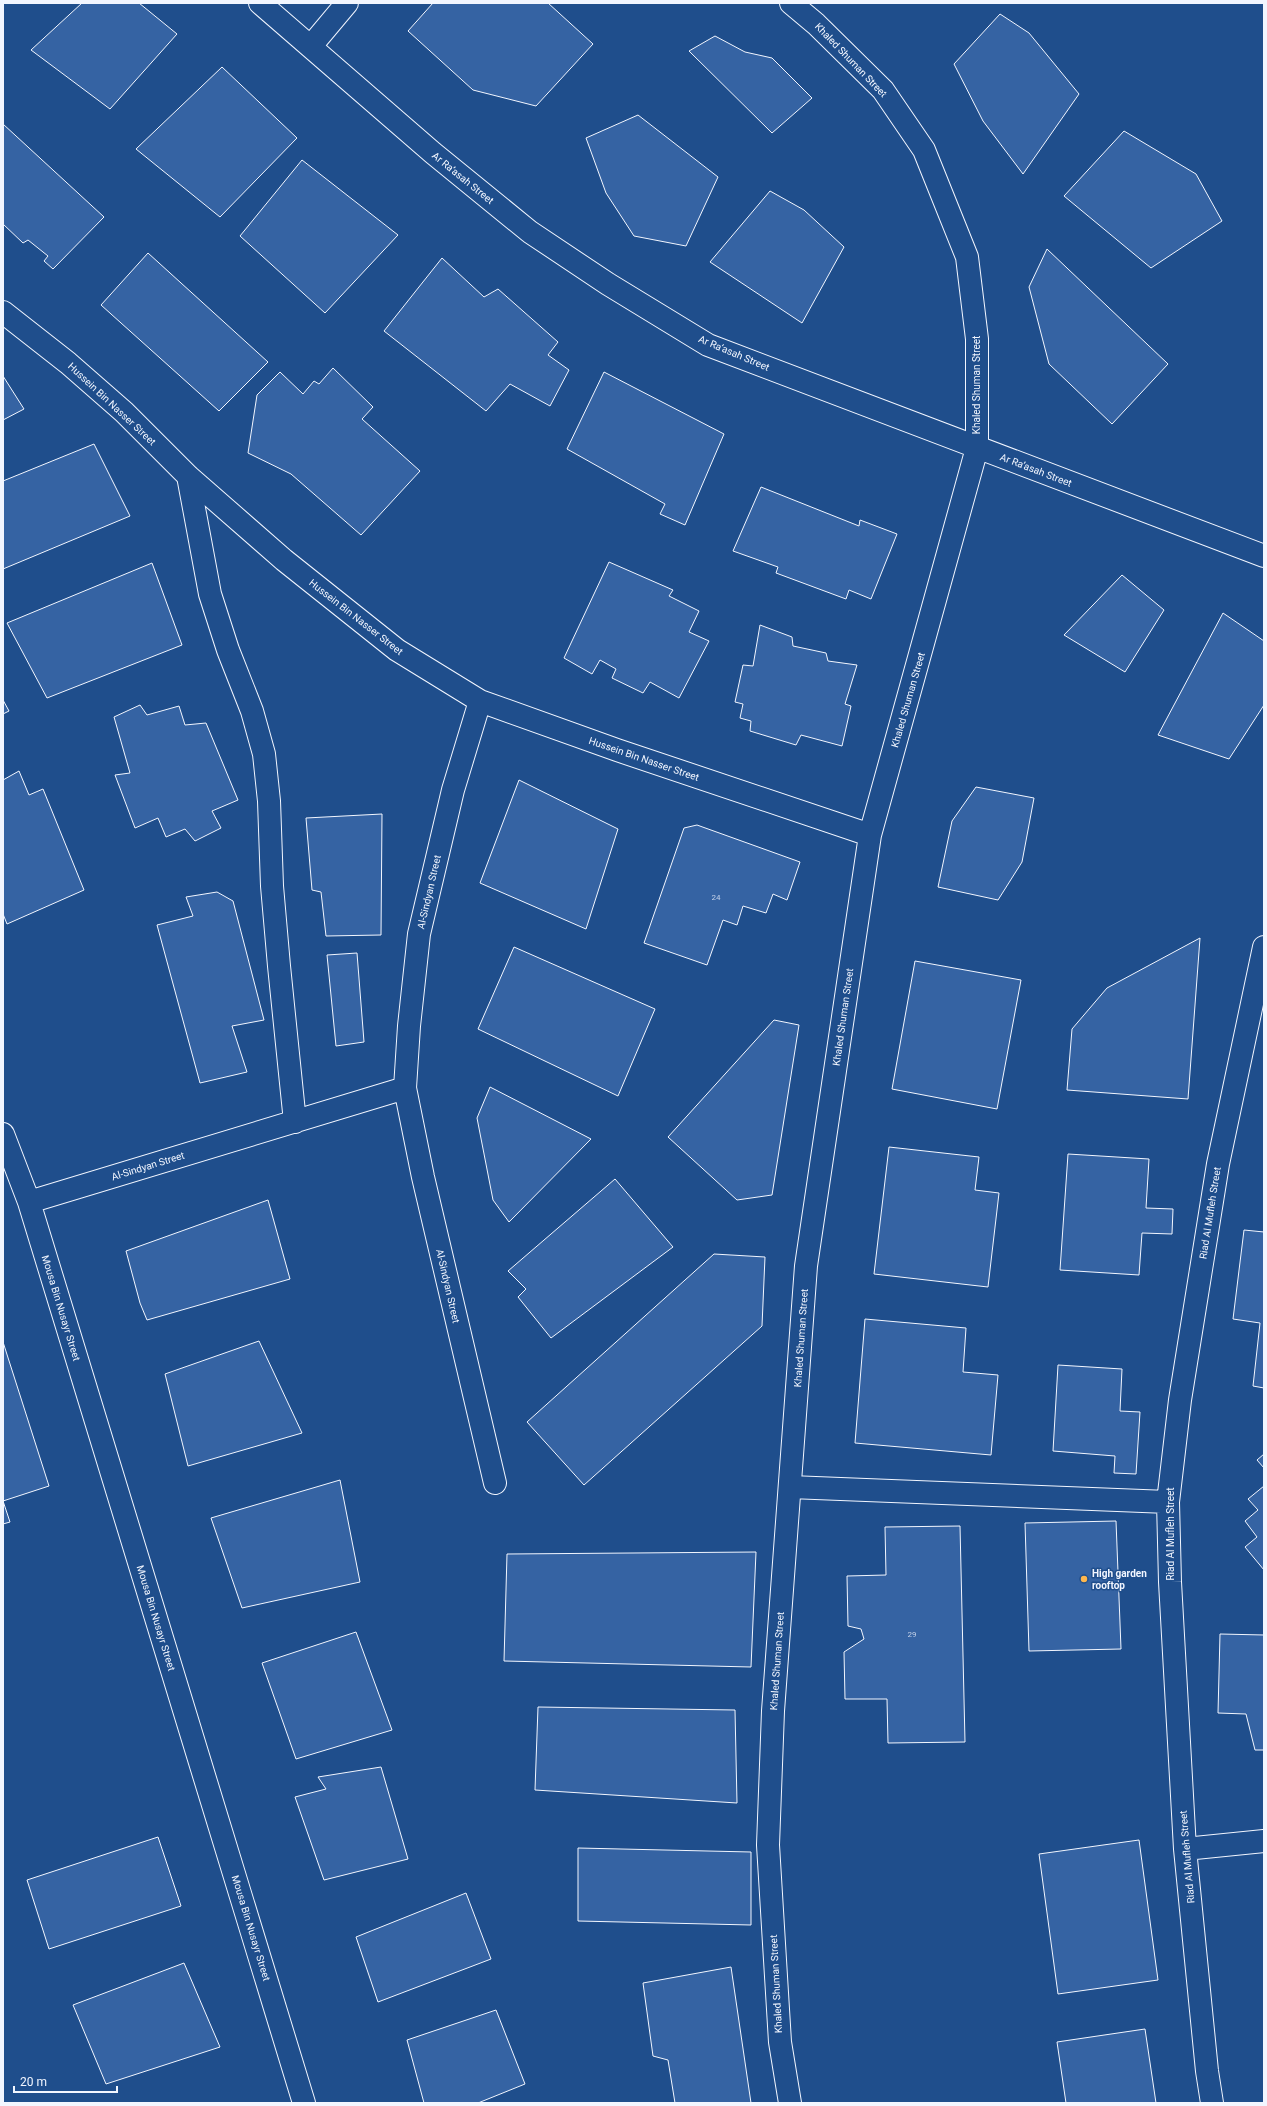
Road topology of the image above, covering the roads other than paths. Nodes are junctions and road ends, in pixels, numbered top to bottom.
1 (260, 3) edge
2 (347, 3) edge
3 (791, 3) edge
4 (311, 46) junction
5 (3, 312) edge
6 (977, 448) junction
7 (188, 476) junction
8 (1264, 556) edge
9 (480, 701) junction
10 (870, 835) junction
11 (1264, 947) edge
12 (405, 1088) junction
13 (295, 1122) junction
14 (3, 1134) edge
15 (29, 1202) junction
16 (495, 1483) dead end
17 (790, 1487) junction
18 (1168, 1502) junction
19 (1264, 1841) edge
20 (1185, 1849) junction
21 (304, 2103) edge
22 (790, 2103) edge
23 (1212, 2103) edge

1 - 4 street, Ar Ra’asah Street
2 - 4 street
3 - 6 street, Khaled Shuman Street
4 - 6 street, Ar Ra’asah Street
5 - 7 street, Hussein Bin Nasser Street
6 - 8 street, Ar Ra’asah Street
6 - 10 street, Khaled Shuman Street
7 - 9 street, Hussein Bin Nasser Street
7 - 13 street
9 - 10 street, Hussein Bin Nasser Street
9 - 12 street, Al-Sindyan Street
10 - 17 street, Khaled Shuman Street
11 - 18 street, Riad Al Mufleh Street
12 - 13 street, Al-Sindyan Street
12 - 16 street, Al-Sindyan Street
13 - 15 street, Al-Sindyan Street
14 - 15 street, Mousa Bin Nusayr Street
15 - 21 street, Mousa Bin Nusayr Street
17 - 18 street
17 - 22 street, Khaled Shuman Street
18 - 20 street, Riad Al Mufleh Street
19 - 20 street
20 - 23 street, Riad Al Mufleh Street

